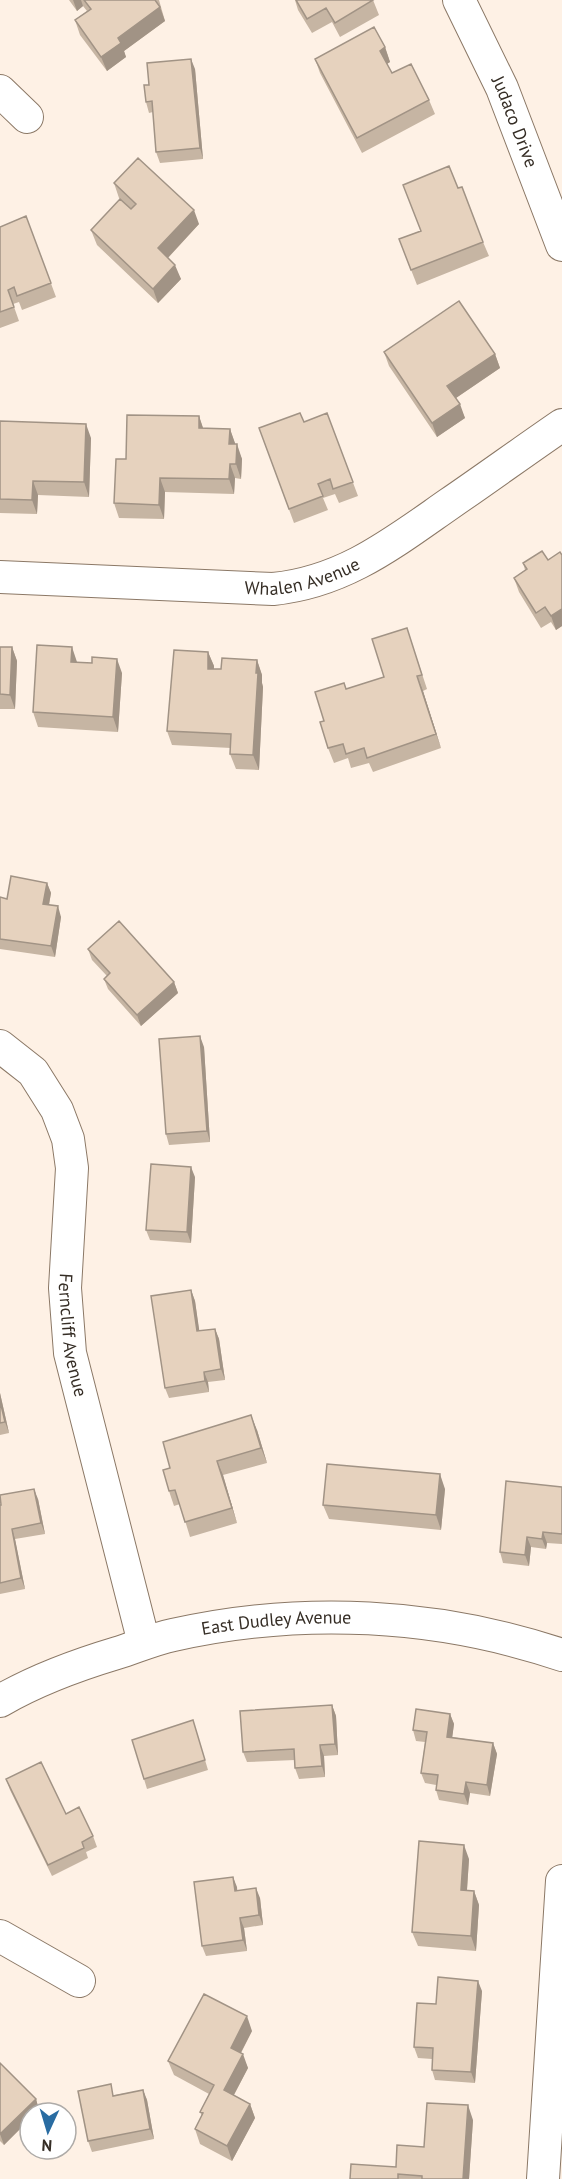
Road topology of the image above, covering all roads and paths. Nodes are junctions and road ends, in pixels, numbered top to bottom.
1 (459, 0) edge
2 (0, 91) edge
3 (27, 117) dead end
4 (562, 245) edge
5 (562, 425) edge
6 (0, 577) edge
7 (0, 1046) edge
8 (144, 1643) junction
9 (562, 1655) edge
10 (0, 1701) edge
11 (562, 1881) edge
12 (0, 1936) edge
13 (79, 1981) dead end
14 (543, 2179) edge

1 - 4 street, Judaco Drive
2 - 3 street
5 - 6 street, Whalen Avenue
7 - 8 street, Ferncliff Avenue
8 - 9 street, East Dudley Avenue
8 - 10 street, East Dudley Avenue
11 - 14 street
12 - 13 street

